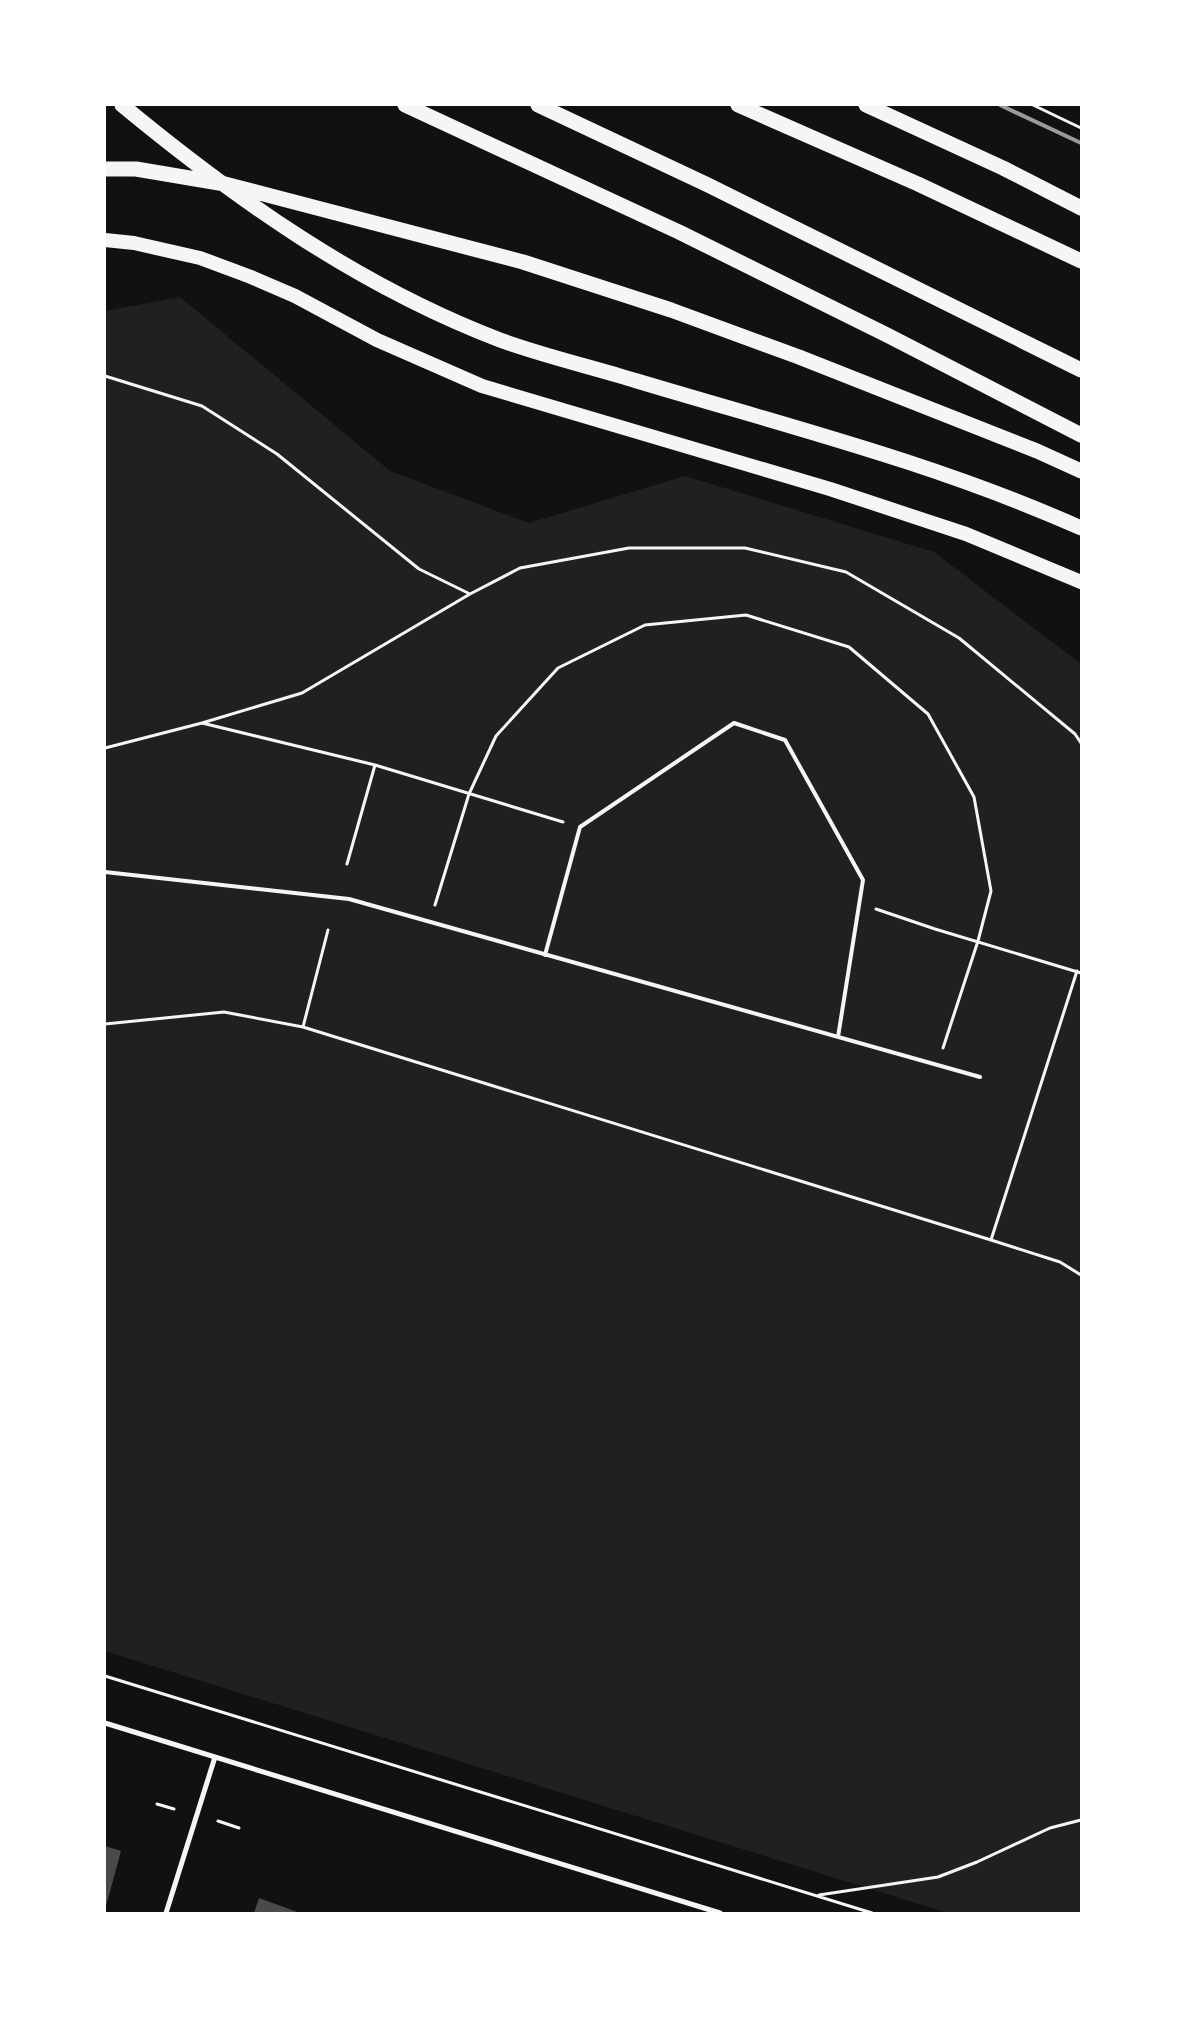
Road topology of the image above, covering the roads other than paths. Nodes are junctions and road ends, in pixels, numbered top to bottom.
1 (122, 105) edge
2 (405, 105) edge
3 (538, 105) edge
4 (738, 105) edge
5 (866, 105) edge
6 (105, 169) edge
7 (1081, 208) edge
8 (105, 240) edge
9 (1081, 261) edge
10 (1081, 370) edge
11 (1081, 435) edge
12 (1081, 471) edge
13 (1081, 528) edge
14 (1081, 582) edge
15 (105, 872) edge
16 (545, 955) junction
17 (838, 1037) junction
18 (980, 1077) dead end
19 (105, 1723) edge
20 (215, 1757) junction
21 (166, 1913) edge
22 (720, 1913) edge

1 - 13 highway
2 - 11 highway
3 - 10 highway
4 - 9 highway
5 - 7 highway
6 - 12 highway
8 - 14 highway
15 - 16 lane
16 - 17 lane
16 - 17 lane
17 - 18 lane
19 - 20 street
20 - 21 street
20 - 22 street

